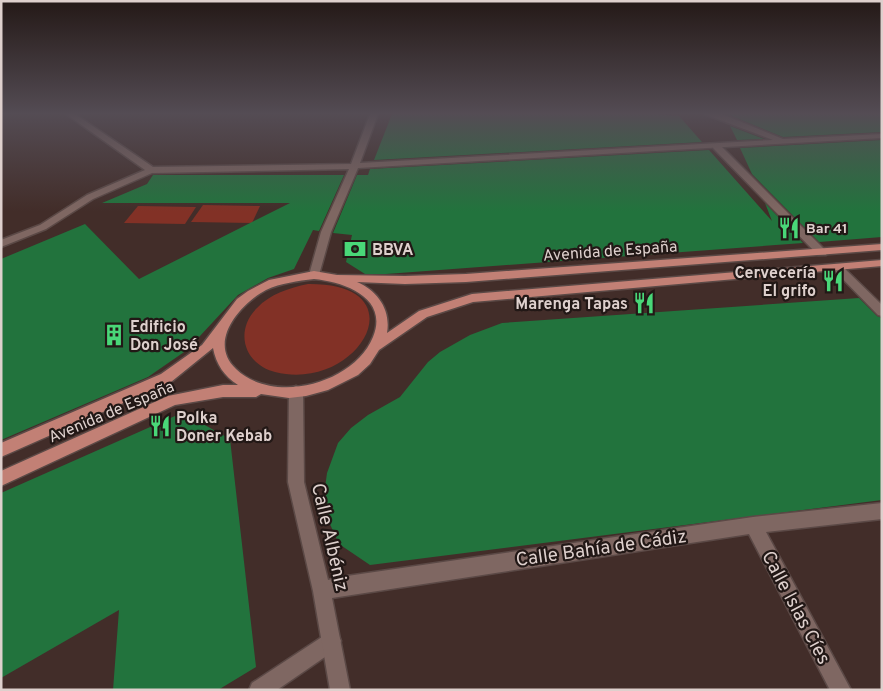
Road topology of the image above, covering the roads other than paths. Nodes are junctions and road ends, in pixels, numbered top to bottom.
1 (117, 146) edge
2 (362, 146) edge
3 (712, 146) edge
4 (716, 146) edge
5 (355, 166) junction
6 (151, 170) junction
7 (1, 244) edge
8 (882, 248) edge
9 (822, 253) junction
10 (882, 264) edge
11 (837, 266) junction
12 (314, 275) junction
13 (341, 278) junction
14 (882, 312) edge
15 (225, 322) junction
16 (375, 347) junction
17 (270, 392) junction
18 (296, 392) junction
19 (1, 450) edge
20 (1, 479) edge
21 (882, 511) edge
22 (752, 525) junction
23 (322, 591) junction
24 (331, 641) junction
25 (259, 690) edge
26 (340, 690) edge
27 (841, 690) edge

1 - 6 street
2 - 5 street
3 - 5 street
4 - 9 street
5 - 6 street
5 - 12 street
6 - 7 street
8 - 9 main road, Avenida de España
9 - 13 main road, Avenida de España
10 - 11 main road
11 - 14 street
11 - 16 main road
12 - 13 main road
12 - 15 main road
13 - 16 main road
15 - 17 main road
15 - 19 main road, Avenida de España
16 - 18 main road
17 - 18 main road
17 - 20 main road, Avenida de España
18 - 23 street, Calle Albéniz
21 - 22 street, Calle Bahía de Cádiz
22 - 23 street, Calle Bahía de Cádiz
22 - 27 street, Calle Islas Cíes
23 - 24 street, Calle Albéniz
24 - 25 street
24 - 26 street, Calle Albéniz

